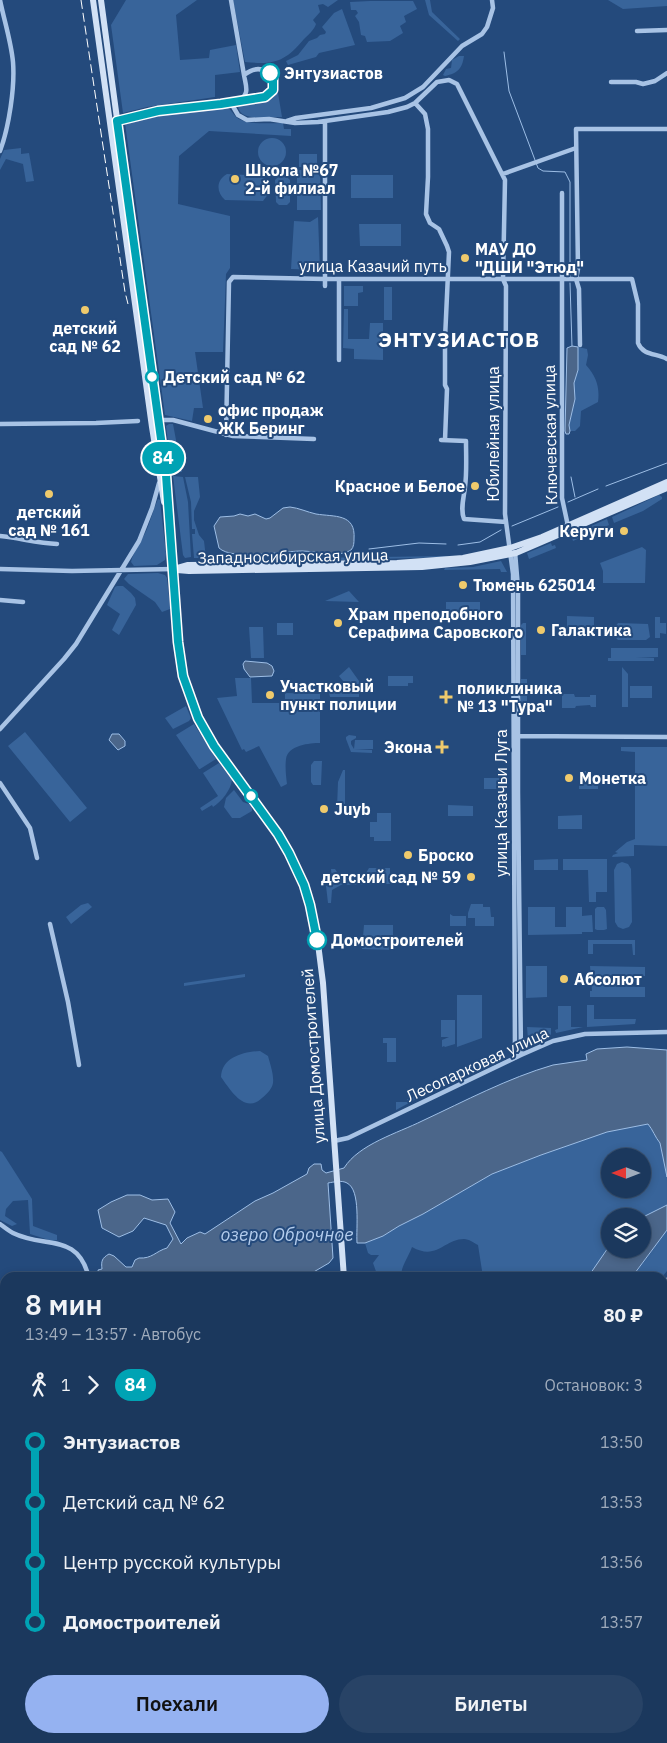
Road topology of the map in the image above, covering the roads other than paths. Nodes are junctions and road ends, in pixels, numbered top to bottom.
1 (0, 0) edge
2 (93, 0) edge
3 (101, 0) edge
4 (231, 0) edge
5 (492, 0) edge
6 (667, 30) edge
7 (638, 31) dead end
8 (667, 73) edge
9 (244, 74) junction
10 (611, 82) dead end
11 (239, 101) junction
12 (231, 103) junction
13 (415, 103) junction
14 (288, 121) junction
15 (325, 121) junction
16 (114, 122) junction
17 (667, 129) edge
18 (576, 148) junction
19 (0, 151) edge
20 (502, 174) junction
21 (562, 192) dead end
22 (325, 279) junction
23 (340, 279) junction
24 (448, 279) junction
25 (504, 279) junction
26 (576, 279) junction
27 (561, 280) junction
28 (325, 286) dead end
29 (580, 345) dead end
30 (667, 359) edge
31 (339, 360) dead end
32 (154, 420) junction
33 (138, 421) dead end
34 (0, 424) edge
35 (226, 435) junction
36 (314, 439) dead end
37 (159, 477) junction
38 (667, 482) edge
39 (667, 488) edge
40 (506, 522) junction
41 (568, 526) junction
42 (170, 532) junction
43 (0, 536) edge
44 (57, 544) dead end
45 (512, 552) junction
46 (0, 569) edge
47 (174, 569) junction
48 (121, 570) junction
49 (0, 600) edge
50 (23, 602) dead end
51 (0, 729) edge
52 (516, 736) junction
53 (667, 737) edge
54 (0, 783) edge
55 (37, 858) dead end
56 (50, 924) dead end
57 (667, 1032) edge
58 (521, 1055) junction
59 (515, 1058) junction
60 (79, 1065) dead end
61 (334, 1141) junction
62 (0, 1224) edge
63 (87, 1272) edge
64 (344, 1272) edge

1 - 19 street
2 - 16 main road, улица Домостроителей
3 - 16 main road, улица Домостроителей
4 - 9 street
5 - 14 street
6 - 7 street
8 - 10 street
9 - 11 street
9 - 11 street
11 - 12 street
12 - 14 street
12 - 16 street
13 - 15 street
13 - 20 street, Юбилейная улица
13 - 24 street
14 - 15 street
15 - 22 street
16 - 32 main road, улица Домостроителей
17 - 18 street
18 - 20 street
18 - 26 street
20 - 25 street, Юбилейная улица
21 - 27 street, Ключевская улица
22 - 23 street, улица Казачий путь
22 - 28 street
22 - 35 street, улица Казачий путь
23 - 24 street, улица Казачий путь
23 - 31 street
24 - 25 street, улица Казачий путь
24 - 40 street
25 - 27 street, улица Казачий путь
25 - 40 street, Юбилейная улица
26 - 27 street, улица Казачий путь
26 - 29 street
26 - 30 street, улица Казачий путь
27 - 41 street, Ключевская улица
32 - 35 street
32 - 37 main road, улица Домостроителей
32 - 42 main road, улица Домостроителей
33 - 34 street
35 - 36 street
37 - 42 main road, улица Домостроителей
37 - 48 street
38 - 41 main road, Западносибирская улица
39 - 45 main road, Западносибирская улица
40 - 45 street, Юбилейная улица
41 - 45 main road, Западносибирская улица
42 - 47 main road, улица Домостроителей
43 - 44 street
45 - 47 main road, Западносибирская улица
45 - 52 street, улица Казачьи Луга
46 - 48 street
47 - 48 street
47 - 61 main road, улица Домостроителей
48 - 51 street
49 - 50 street
52 - 53 street
52 - 58 street, улица Казачьи Луга
52 - 59 street, улица Казачьи Луга
54 - 55 street
56 - 60 street
57 - 58 street, Лесопарковая улица
58 - 59 street, Лесопарковая улица
59 - 61 street, Лесопарковая улица
61 - 64 main road, улица Домостроителей
62 - 63 street

